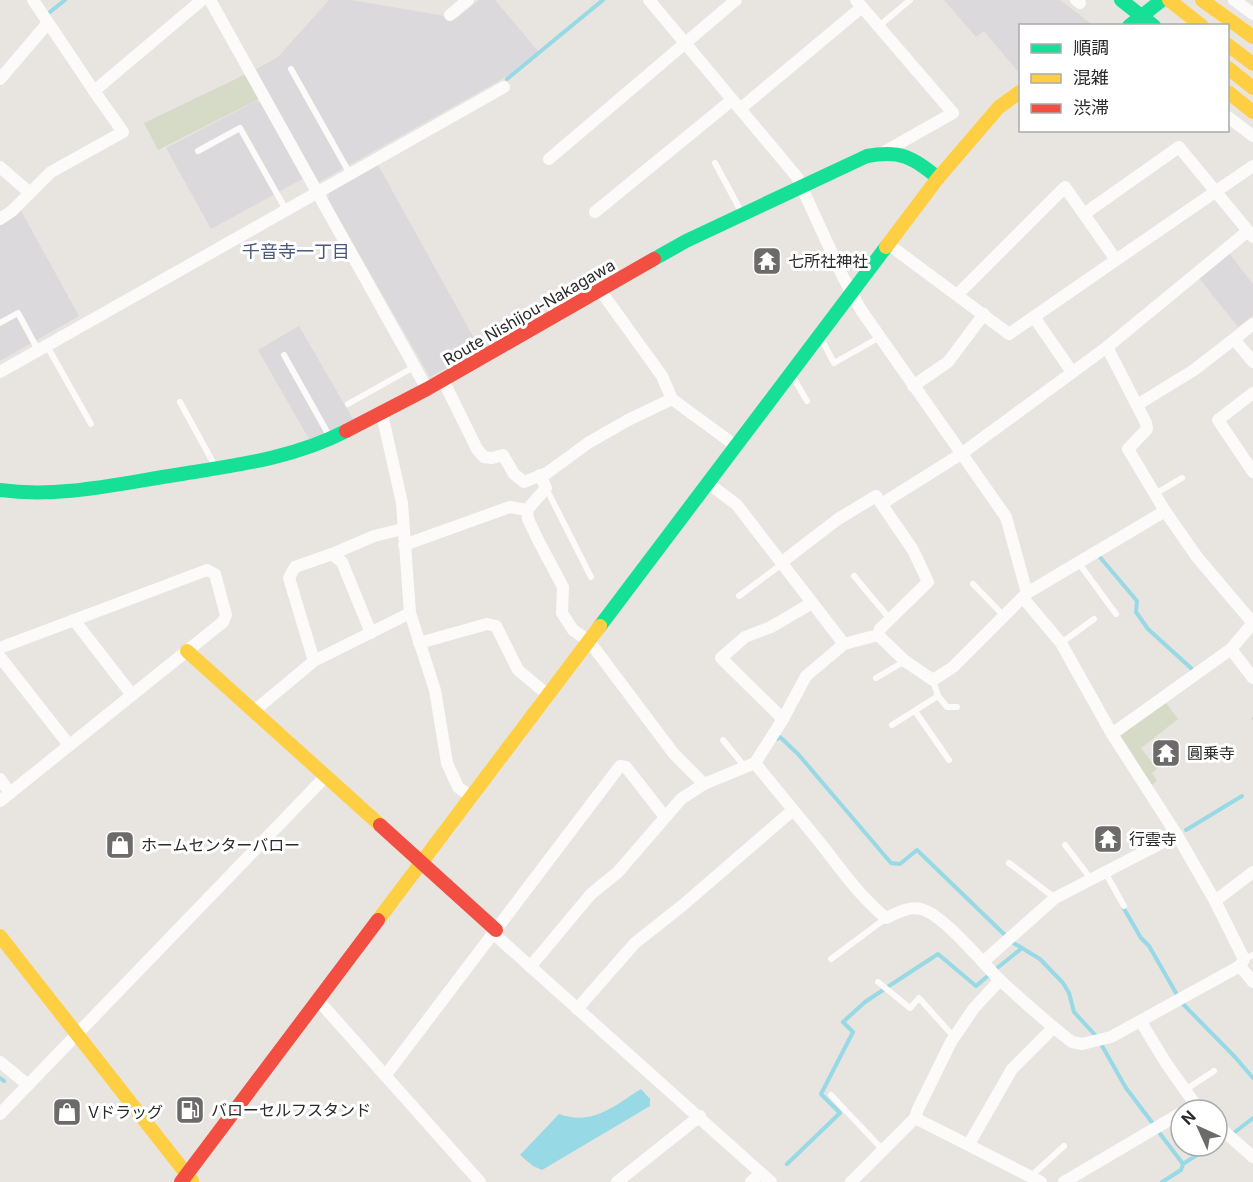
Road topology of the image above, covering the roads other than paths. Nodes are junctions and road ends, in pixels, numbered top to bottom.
1 (33, 0) edge
2 (202, 0) edge
3 (210, 0) edge
4 (468, 0) edge
5 (736, 0) edge
6 (910, 0) edge
7 (1114, 0) edge
8 (1121, 0) edge
9 (1138, 0) edge
10 (1162, 0) edge
11 (1169, 0) edge
12 (1186, 0) edge
13 (1202, 0) edge
14 (1234, 0) edge
15 (656, 2) edge
16 (859, 4) edge
17 (1253, 14) edge
18 (450, 15) dead end
19 (1144, 21) edge
20 (1159, 22) edge
21 (47, 24) junction
22 (1199, 24) edge
23 (1217, 24) edge
24 (878, 27) junction
25 (1229, 33) edge
26 (1253, 37) edge
27 (685, 43) junction
28 (1229, 46) edge
29 (1253, 51) edge
30 (1253, 64) edge
31 (291, 69) dead end
32 (1229, 70) edge
33 (0, 79) edge
34 (1229, 83) edge
35 (504, 87) dead end
36 (1253, 88) edge
37 (94, 91) junction
38 (1019, 93) edge
39 (1229, 94) edge
40 (1253, 101) edge
41 (736, 104) junction
42 (1253, 112) edge
43 (1229, 118) edge
44 (1253, 136) edge
45 (198, 151) dead end
46 (884, 152) junction
47 (549, 159) dead end
48 (715, 163) dead end
49 (1253, 166) edge
50 (0, 168) edge
51 (350, 174) junction
52 (938, 178) junction
53 (802, 187) junction
54 (317, 192) junction
55 (1216, 192) junction
56 (30, 193) junction
57 (286, 210) junction
58 (595, 212) dead end
59 (743, 214) junction
60 (1084, 214) junction
61 (0, 219) edge
62 (1251, 234) edge
63 (888, 244) junction
64 (1116, 260) junction
65 (600, 290) junction
66 (851, 292) junction
67 (958, 294) junction
68 (984, 314) junction
69 (1034, 317) junction
70 (0, 323) edge
71 (1253, 324) edge
72 (820, 335) junction
73 (880, 337) junction
74 (1234, 339) junction
75 (1107, 346) junction
76 (43, 348) junction
77 (284, 355) dead end
78 (1253, 362) edge
79 (414, 367) junction
80 (0, 372) edge
81 (1072, 372) junction
82 (791, 373) junction
83 (443, 380) junction
84 (913, 386) junction
85 (427, 389) junction
86 (1253, 393) edge
87 (672, 399) junction
88 (807, 401) dead end
89 (180, 402) dead end
90 (348, 404) dead end
91 (1137, 405) junction
92 (382, 414) junction
93 (91, 424) dead end
94 (331, 439) junction
95 (736, 446) junction
96 (961, 454) junction
97 (217, 469) junction
98 (1253, 472) edge
99 (540, 476) junction
100 (1182, 478) dead end
101 (708, 483) junction
102 (546, 488) junction
103 (0, 490) edge
104 (1155, 494) junction
105 (883, 503) junction
106 (527, 510) junction
107 (1165, 511) junction
108 (403, 529) junction
109 (404, 545) junction
110 (332, 554) junction
111 (1078, 562) junction
112 (782, 563) junction
113 (854, 576) dead end
114 (591, 577) dead end
115 (973, 584) dead end
116 (739, 596) dead end
117 (1025, 596) junction
118 (812, 603) junction
119 (410, 613) junction
120 (1116, 614) dead end
121 (1004, 616) junction
122 (890, 619) junction
123 (1095, 619) dead end
124 (74, 620) junction
125 (1253, 623) edge
126 (371, 633) junction
127 (878, 635) junction
128 (589, 641) junction
129 (419, 643) junction
130 (1061, 643) junction
131 (844, 644) junction
132 (0, 648) edge
133 (1231, 649) junction
134 (187, 651) junction
135 (0, 657) edge
136 (314, 661) junction
137 (905, 661) junction
138 (876, 678) dead end
139 (1253, 678) edge
140 (933, 680) junction
141 (132, 695) junction
142 (548, 695) junction
143 (938, 696) junction
144 (957, 707) dead end
145 (254, 711) junction
146 (915, 711) junction
147 (783, 719) junction
148 (892, 725) dead end
149 (1112, 734) junction
150 (723, 740) dead end
151 (69, 745) junction
152 (949, 760) dead end
153 (750, 765) junction
154 (326, 776) junction
155 (0, 779) edge
156 (704, 784) junction
157 (10, 792) junction
158 (471, 797) junction
159 (0, 801) edge
160 (793, 810) junction
161 (665, 817) junction
162 (1177, 835) junction
163 (1065, 845) dead end
164 (421, 863) junction
165 (1009, 863) dead end
166 (1105, 872) junction
167 (1253, 872) edge
168 (1091, 879) junction
169 (1055, 898) junction
170 (1215, 901) junction
171 (1124, 906) dead end
172 (886, 918) junction
173 (495, 932) junction
174 (0, 936) edge
175 (831, 959) dead end
176 (1246, 960) edge
177 (984, 961) junction
178 (530, 967) junction
179 (1000, 980) junction
180 (878, 982) dead end
181 (1253, 982) edge
182 (318, 1000) junction
183 (577, 1010) junction
184 (1141, 1022) junction
185 (1053, 1028) junction
186 (76, 1034) junction
187 (954, 1037) junction
188 (0, 1062) edge
189 (1214, 1071) dead end
190 (385, 1076) junction
191 (28, 1085) junction
192 (1185, 1090) junction
193 (831, 1095) dead end
194 (1189, 1098) edge
195 (0, 1114) edge
196 (699, 1116) junction
197 (915, 1118) junction
198 (1169, 1120) edge
199 (1229, 1136) edge
200 (969, 1144) junction
201 (1064, 1146) dead end
202 (883, 1150) junction
203 (1253, 1157) edge
204 (761, 1173) junction
205 (1036, 1179) edge
206 (187, 1180) edge
207 (480, 1182) edge
208 (617, 1182) edge
209 (751, 1182) edge
210 (771, 1182) edge
211 (851, 1182) edge
212 (1064, 1182) edge

1 - 21 street
2 - 37 street
3 - 54 street
4 - 18 street
5 - 27 street
6 - 24 lane
7 - 19 main road
8 - 19 main road
9 - 20 main road
10 - 19 main road
11 - 22 main road
12 - 23 main road
13 - 26 main road
14 - 17 street
15 - 27 street
16 - 24 street
16 - 41 street
19 - 20 main road
21 - 33 street
21 - 37 street
24 - 46 street
25 - 29 main road
27 - 41 street
27 - 47 street
28 - 30 main road
31 - 51 lane
32 - 36 main road
34 - 40 main road
35 - 51 street
37 - 56 street
38 - 52 main road
39 - 42 main road
41 - 53 street
41 - 58 street
43 - 44 street
45 - 57 lane
46 - 52 main road
46 - 53 main road, Route Nishijou-Nakagawa
48 - 59 lane
49 - 55 street
50 - 56 street
51 - 54 street
52 - 63 main road
53 - 59 main road, Route Nishijou-Nakagawa
53 - 66 street
54 - 57 street
54 - 79 street
55 - 60 street
55 - 62 street
55 - 64 street
56 - 61 street
57 - 76 street
59 - 65 main road, Route Nishijou-Nakagawa
60 - 64 street
60 - 67 street
62 - 75 street
63 - 66 main road
63 - 67 street
64 - 69 street
65 - 83 main road, Route Nishijou-Nakagawa
65 - 87 street
66 - 72 main road
66 - 73 street
67 - 68 street
68 - 69 street
68 - 84 street
69 - 81 street
70 - 76 lane
71 - 74 street
72 - 73 lane
72 - 82 main road
73 - 84 street
74 - 78 street
74 - 91 street
75 - 81 street
75 - 91 street
76 - 80 street
76 - 93 lane
77 - 94 lane
79 - 85 street
79 - 90 lane
81 - 96 street
82 - 88 lane
82 - 95 main road
83 - 85 main road, Route Nishijou-Nakagawa
83 - 99 street
84 - 96 street
85 - 92 main road, Route Nishijou-Nakagawa
86 - 98 street
87 - 95 street
87 - 99 street
89 - 97 lane
91 - 104 street
92 - 94 main road, Route Nishijou-Nakagawa
92 - 108 street
94 - 97 main road, Route Nishijou-Nakagawa
95 - 101 main road
96 - 105 street
96 - 117 street
97 - 103 main road, Route Nishijou-Nakagawa
99 - 102 street
100 - 104 lane
101 - 112 street
101 - 128 main road
102 - 106 street
102 - 114 lane
104 - 107 street
105 - 112 street
105 - 122 street
106 - 109 street
106 - 128 street
107 - 111 street
107 - 125 street
108 - 109 street
108 - 110 street
109 - 119 street
110 - 126 street
110 - 136 street
111 - 117 street
111 - 120 lane
112 - 116 lane
112 - 118 street
113 - 122 lane
115 - 121 lane
117 - 121 street
117 - 130 street
118 - 131 street
118 - 147 street
119 - 126 street
119 - 129 street
121 - 140 street
122 - 127 street
123 - 130 lane
124 - 132 street
124 - 134 street
124 - 141 street
125 - 133 street
126 - 136 street
127 - 131 street
127 - 137 street
128 - 142 main road
128 - 156 street
129 - 142 street
129 - 158 street
130 - 149 street
131 - 147 street
133 - 139 street
133 - 149 street
134 - 141 street
134 - 145 main road
135 - 151 street
136 - 145 street
137 - 138 lane
137 - 140 street
140 - 143 lane
141 - 151 street
142 - 158 main road
143 - 144 lane
143 - 146 lane
145 - 154 main road
146 - 148 lane
146 - 152 lane
147 - 153 street
149 - 162 street
150 - 153 lane
151 - 157 street
153 - 156 street
153 - 160 street
154 - 164 main road
154 - 186 street
155 - 157 street
156 - 161 street
157 - 159 street
158 - 164 main road
160 - 172 street
160 - 183 street
161 - 173 street
161 - 178 street
162 - 166 street
162 - 170 street
163 - 168 lane
164 - 173 main road
164 - 182 main road
165 - 169 lane
166 - 168 street
166 - 171 lane
167 - 170 street
168 - 169 street
169 - 177 street
170 - 176 street
172 - 175 lane
172 - 177 street
173 - 178 street
173 - 190 street
174 - 186 main road
176 - 181 street
176 - 184 street
177 - 179 street
178 - 183 street
179 - 185 street
179 - 187 street
180 - 187 lane
182 - 190 street
182 - 206 main road
183 - 196 street
184 - 185 street
184 - 192 street
185 - 200 street
186 - 191 street
186 - 206 main road
187 - 197 street
188 - 191 street
189 - 192 lane
190 - 207 street
191 - 195 street
192 - 194 street
193 - 202 lane
196 - 204 street
196 - 208 street
197 - 200 street
197 - 202 street
198 - 212 street
199 - 203 street
200 - 205 street
201 - 205 lane
202 - 211 street
204 - 209 street
204 - 210 street

